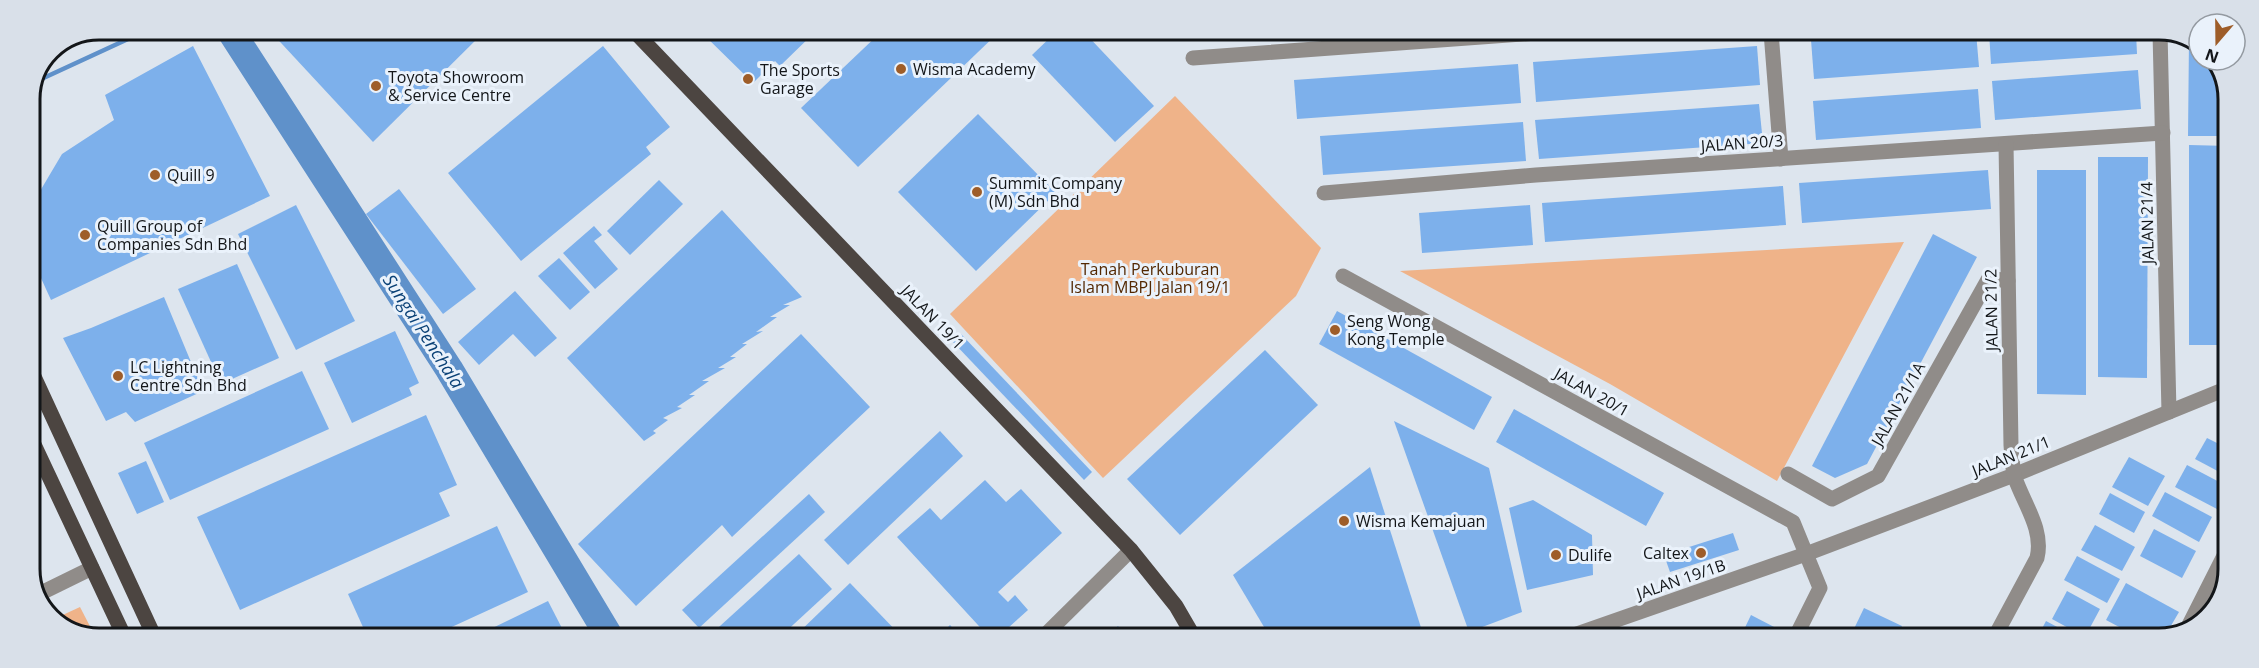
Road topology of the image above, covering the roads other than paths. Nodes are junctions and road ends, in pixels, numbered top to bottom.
1 (643, 40) edge
2 (1440, 40) edge
3 (1772, 40) edge
4 (2160, 40) edge
5 (1193, 58) dead end
6 (2163, 133) junction
7 (2006, 144) junction
8 (1781, 159) junction
9 (1324, 193) dead end
10 (1343, 276) dead end
11 (2008, 281) junction
12 (41, 391) edge
13 (2218, 392) edge
14 (2169, 412) junction
15 (41, 459) edge
16 (1788, 474) dead end
17 (2014, 475) junction
18 (1131, 550) junction
19 (1806, 554) junction
20 (92, 568) junction
21 (2218, 568) edge
22 (45, 591) edge
23 (2193, 617) edge
24 (120, 628) edge
25 (150, 628) edge
26 (1052, 628) edge
27 (1189, 628) edge
28 (1594, 628) edge
29 (1800, 628) edge
30 (1999, 628) edge

1 - 18 main road, JALAN 19/1
2 - 5 street
3 - 8 street
4 - 6 street, JALAN 21/4
6 - 7 street, JALAN 20/3
6 - 14 street, JALAN 21/4
7 - 8 street, JALAN 20/3
7 - 11 street, JALAN 21/2
8 - 9 street, JALAN 20/3
10 - 19 street, JALAN 20/1
11 - 16 street, JALAN 21/1A
11 - 17 street, JALAN 21/2
12 - 25 main road
13 - 14 street, JALAN 21/1
14 - 17 street, JALAN 21/1
15 - 20 main road
17 - 19 street, JALAN 21/1
17 - 30 street, JALAN 21/2
18 - 26 street
18 - 27 main road, JALAN 19/1
19 - 28 street, JALAN 19/1B
19 - 29 street, JALAN 20/1
20 - 22 street
20 - 24 main road
21 - 23 street

